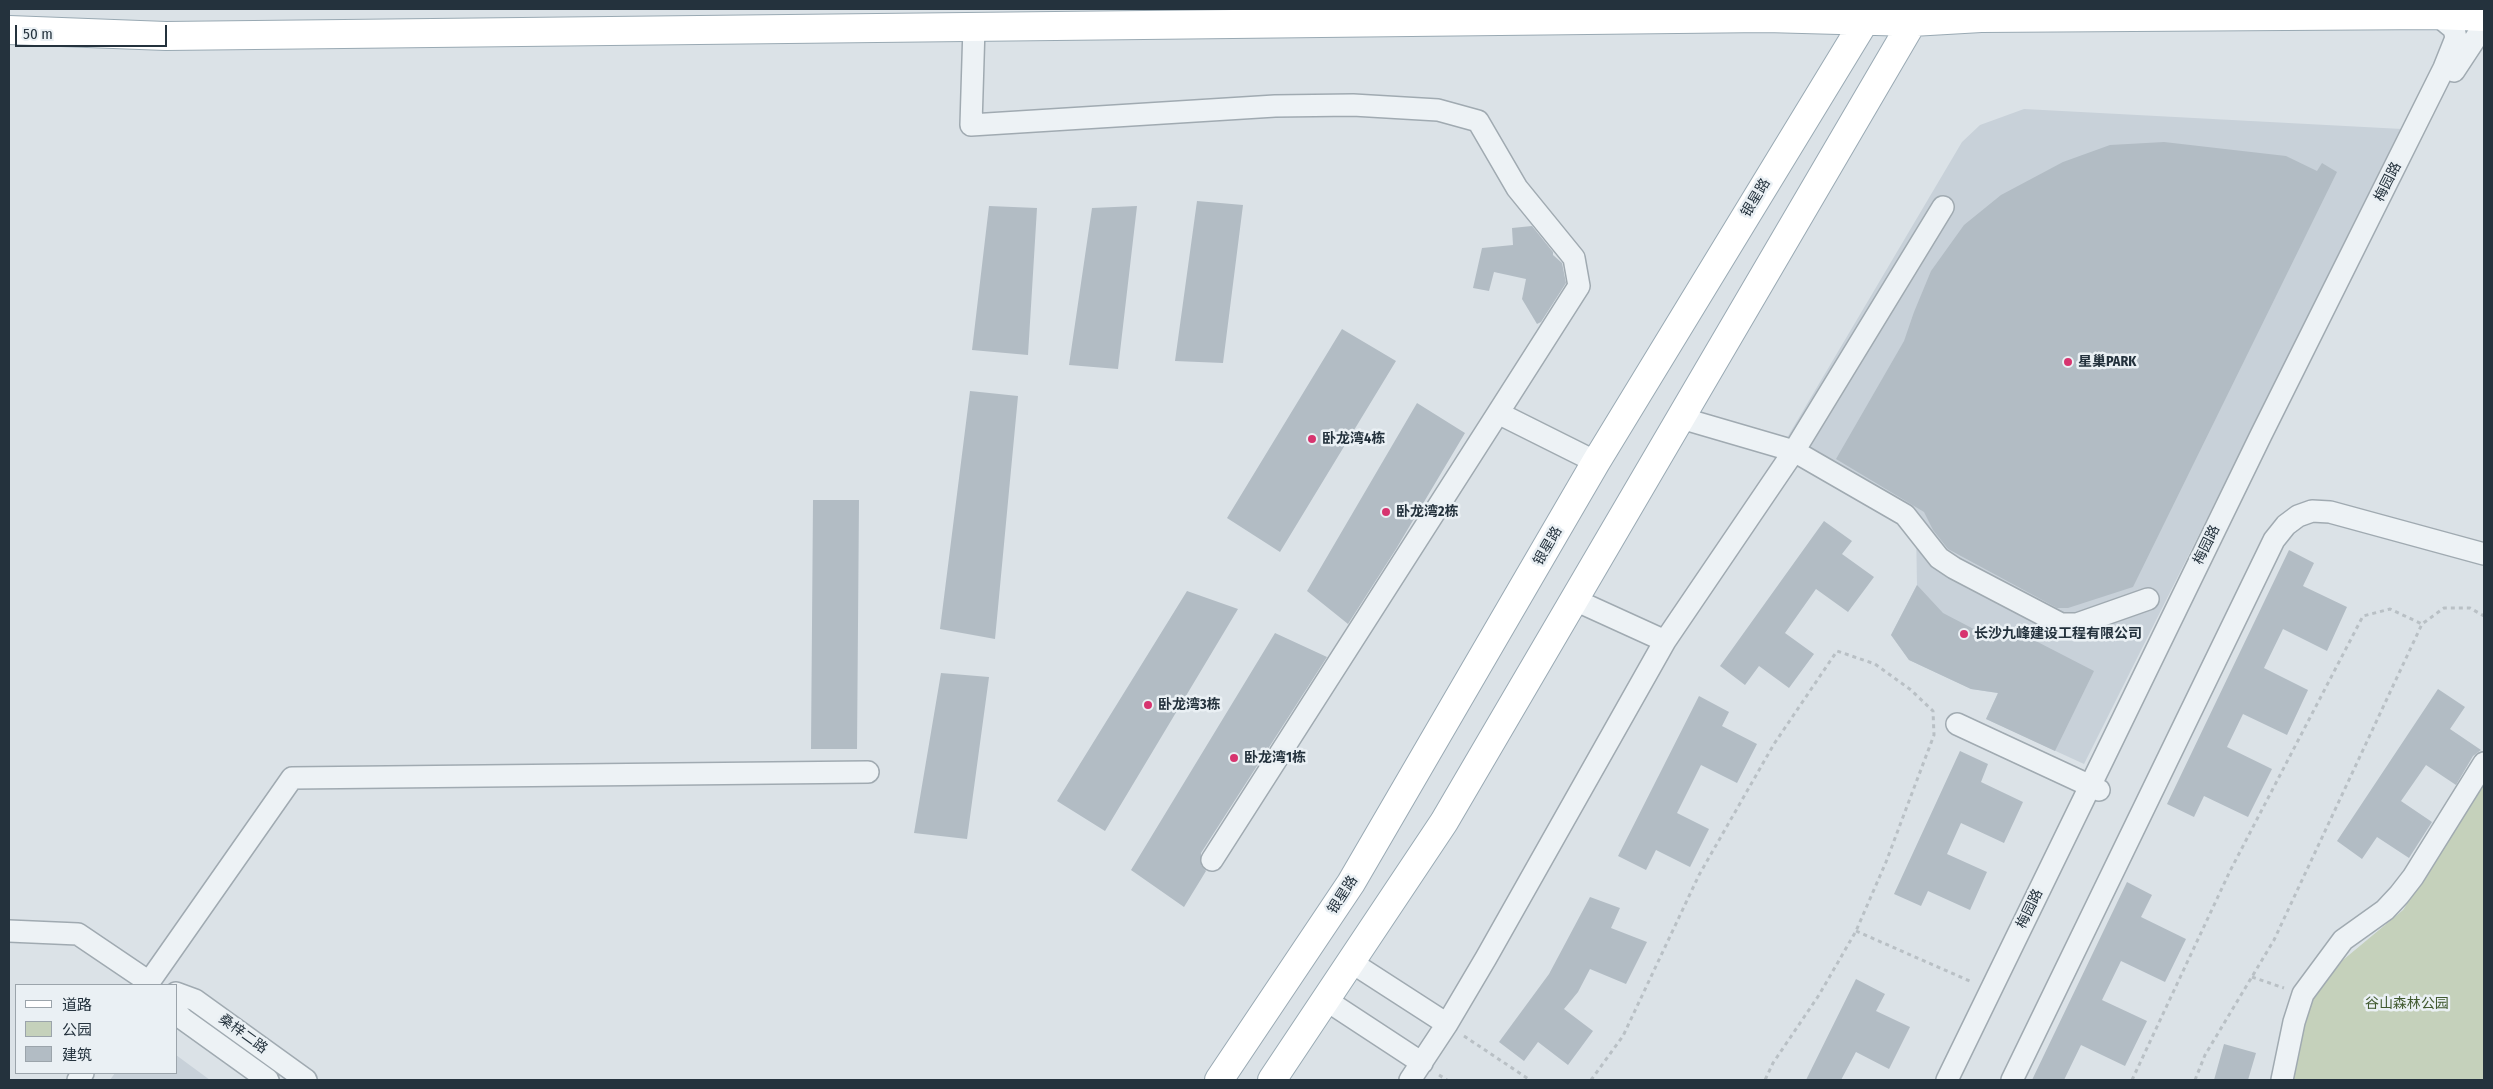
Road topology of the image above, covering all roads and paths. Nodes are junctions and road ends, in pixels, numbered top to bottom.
1 (2305, 12) edge
2 (1868, 15) edge
3 (1916, 15) edge
4 (2437, 15) junction
5 (2484, 17) edge
6 (974, 27) junction
7 (2484, 29) edge
8 (9, 30) edge
9 (1943, 207) dead end
10 (1498, 413) junction
11 (1681, 418) junction
12 (1794, 451) junction
13 (1596, 462) junction
14 (2484, 554) edge
15 (2148, 599) dead end
16 (1575, 600) junction
17 (2484, 616) edge
18 (2422, 624) junction
19 (1665, 641) junction
20 (1956, 724) dead end
21 (2484, 763) edge
22 (868, 772) dead end
23 (2094, 788) junction
24 (1212, 860) dead end
25 (9, 931) edge
26 (1856, 931) junction
27 (1351, 962) junction
28 (2252, 977) junction
29 (151, 984) edge
30 (1990, 990) junction
31 (178, 994) edge
32 (2303, 994) junction
33 (1326, 1000) junction
34 (178, 1014) edge
35 (1447, 1024) junction
36 (1422, 1063) junction
37 (268, 1080) edge
38 (306, 1080) edge
39 (1219, 1080) edge
40 (1272, 1080) edge
41 (1410, 1080) edge
42 (1530, 1080) edge
43 (1591, 1080) edge
44 (1765, 1080) edge
45 (1946, 1080) edge
46 (1958, 1080) edge
47 (2012, 1080) edge
48 (2132, 1080) edge
49 (2196, 1080) edge
50 (2282, 1080) edge

1 - 3 main road
1 - 4 main road
2 - 3 main road
2 - 6 main road
2 - 13 main road, 银星路
3 - 11 main road
4 - 5 main road
4 - 23 street, 梅园路
6 - 8 main road
6 - 10 street
7 - 23 street, 梅园路
9 - 12 street
10 - 13 street
10 - 24 street
11 - 12 street
11 - 16 main road
12 - 15 street
12 - 19 street
13 - 39 main road, 银星路
14 - 47 street
16 - 19 street
16 - 27 main road
17 - 18 path
18 - 28 path
18 - 48 path
19 - 35 street
20 - 23 street
21 - 32 street
22 - 29 street
23 - 30 street, 梅园路
23 - 46 street, 梅园路
25 - 29 street
26 - 30 path
26 - 43 path
26 - 44 path
27 - 33 main road
27 - 35 street
28 - 32 path
28 - 49 path
30 - 45 street, 梅园路
31 - 38 street, 桑梓二路
32 - 50 street
33 - 36 street
33 - 40 main road
34 - 37 street, 桑梓二路
35 - 36 street
35 - 42 path
36 - 41 street

